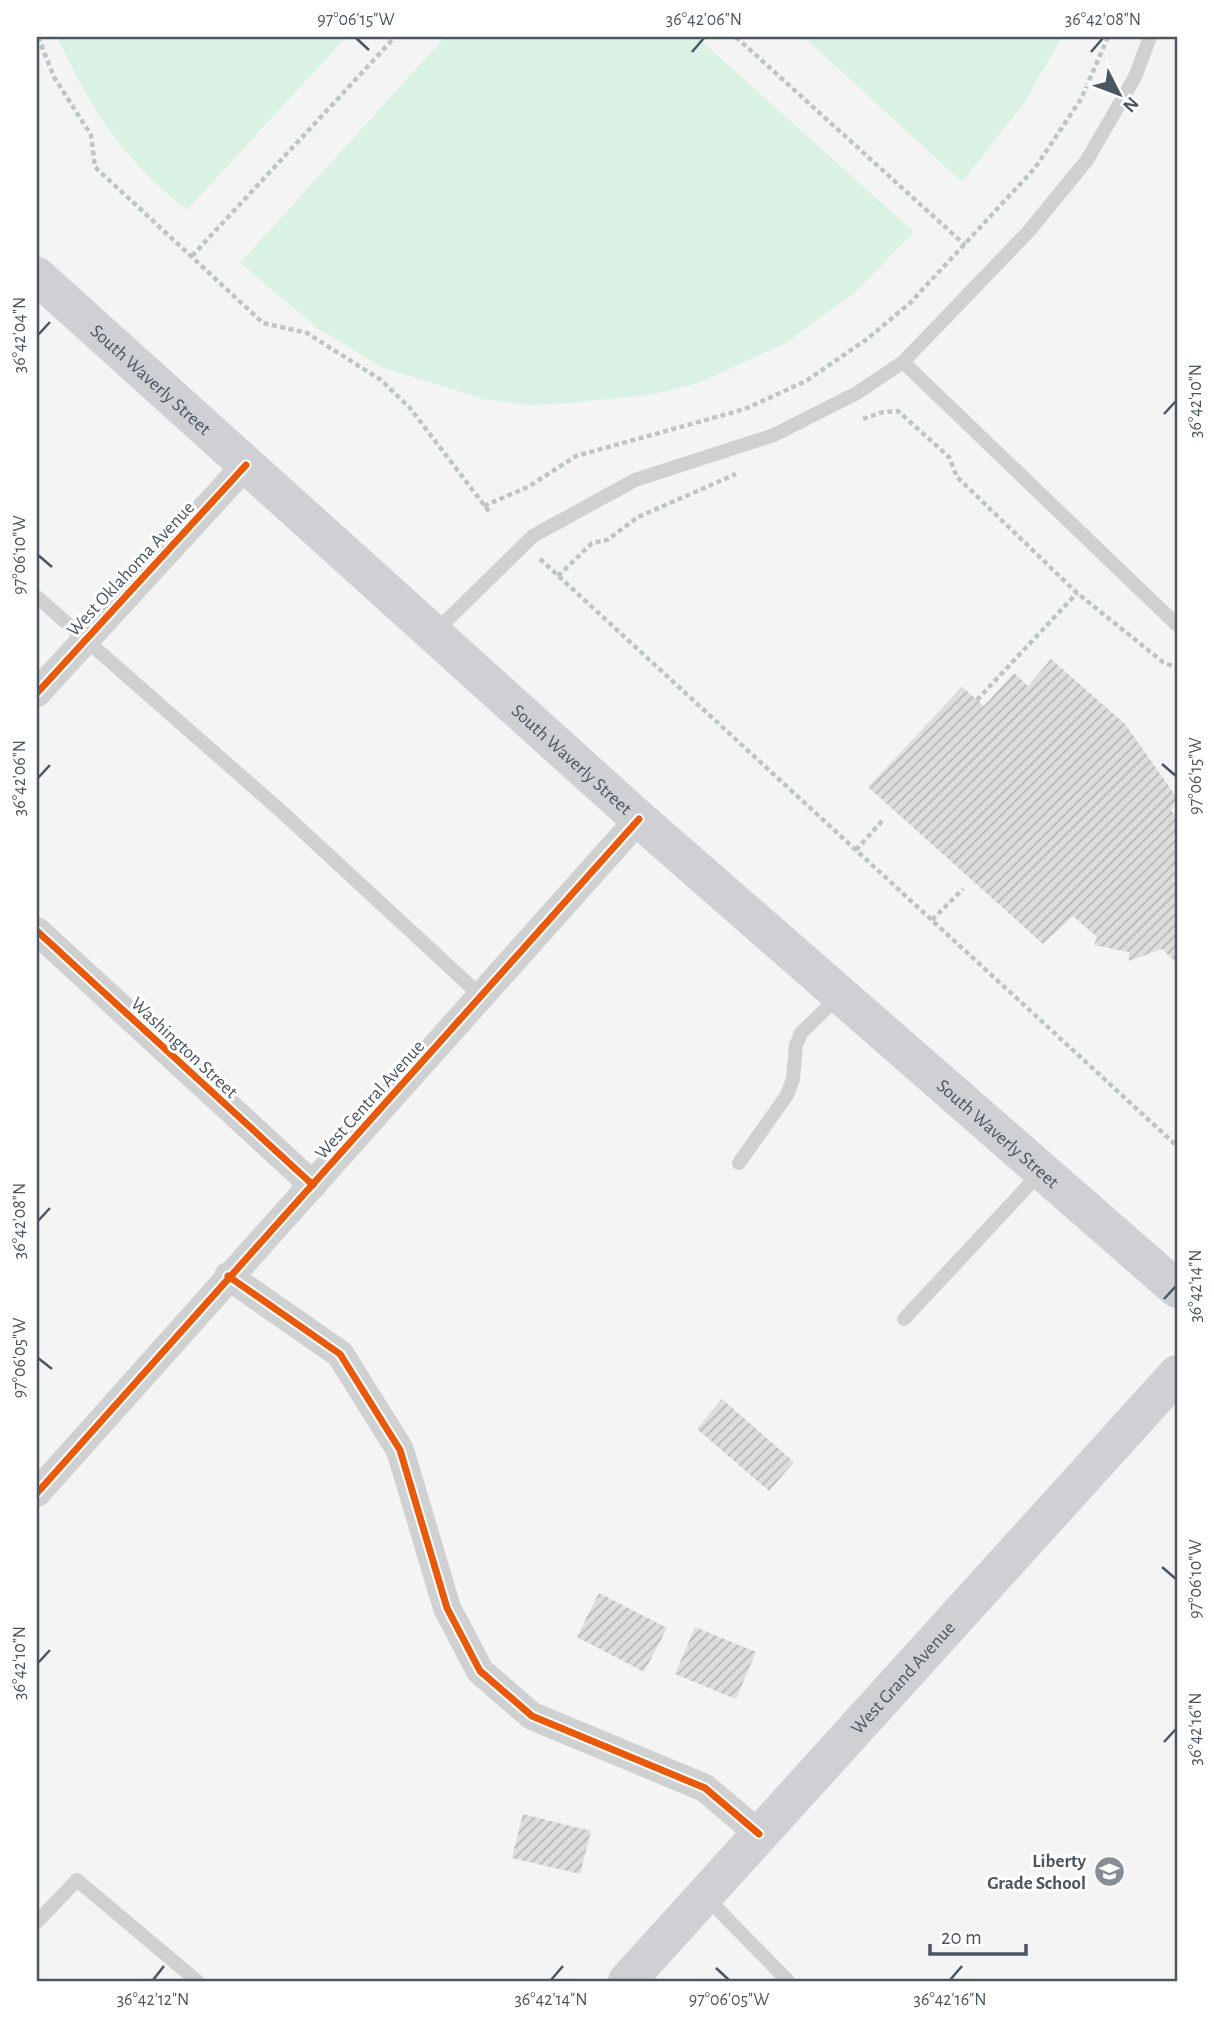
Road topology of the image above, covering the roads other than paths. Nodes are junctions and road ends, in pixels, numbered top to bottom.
1 (1150, 37) edge
2 (37, 276) edge
3 (903, 362) junction
4 (246, 465) junction
5 (37, 597) edge
6 (1177, 625) edge
7 (433, 634) junction
8 (85, 640) junction
9 (37, 693) edge
10 (639, 820) junction
11 (37, 931) edge
12 (840, 995) junction
13 (481, 996) junction
14 (739, 1163) dead end
15 (1042, 1171) junction
16 (313, 1185) junction
17 (228, 1276) junction
18 (1177, 1289) edge
19 (904, 1319) dead end
20 (1177, 1374) edge
21 (37, 1493) edge
22 (760, 1834) junction
23 (704, 1895) junction
24 (37, 1922) edge
25 (197, 1981) edge
26 (627, 1981) edge
27 (788, 1981) edge

1 - 3 lane
2 - 4 main road, South Waverly Street
3 - 6 lane
3 - 7 lane
4 - 7 main road, South Waverly Street
4 - 8 street, West Oklahoma Avenue
5 - 8 lane
7 - 10 main road, South Waverly Street
8 - 9 street, West Oklahoma Avenue
8 - 13 lane
10 - 12 main road, South Waverly Street
10 - 13 street, West Central Avenue
11 - 16 street, Washington Street
12 - 14 lane
12 - 15 main road, South Waverly Street
13 - 16 street, West Central Avenue
15 - 18 main road, South Waverly Street
15 - 19 lane
16 - 17 street, West Central Avenue
17 - 21 street, West Central Avenue
17 - 22 street
20 - 22 main road, West Grand Avenue
22 - 23 main road, West Grand Avenue
23 - 26 main road, West Grand Avenue
23 - 27 lane
24 - 25 lane

